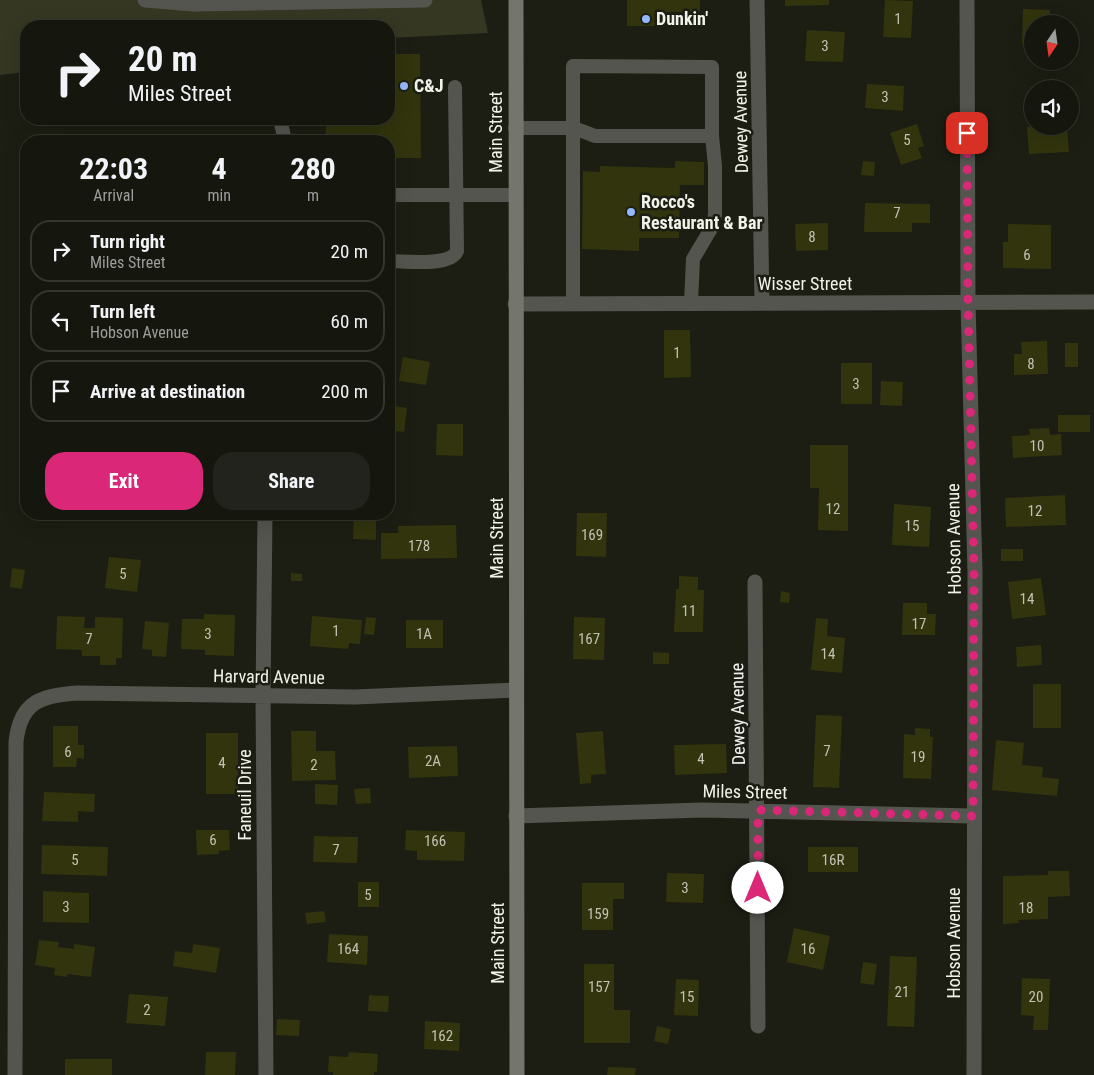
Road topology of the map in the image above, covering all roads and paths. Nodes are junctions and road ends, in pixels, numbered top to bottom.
1 (145, 0) edge
2 (425, 0) edge
3 (516, 0) edge
4 (758, 0) edge
5 (967, 1) dead end
6 (455, 87) dead end
7 (515, 128) junction
8 (574, 128) junction
9 (712, 136) junction
10 (395, 195) edge
11 (458, 195) junction
12 (515, 195) junction
13 (395, 261) edge
14 (968, 302) junction
15 (1094, 302) edge
16 (573, 303) junction
17 (691, 303) junction
18 (762, 303) junction
19 (515, 304) junction
20 (265, 520) edge
21 (755, 582) dead end
22 (516, 690) junction
23 (263, 696) junction
24 (758, 810) junction
25 (516, 816) junction
26 (973, 816) junction
27 (758, 1026) dead end
28 (15, 1075) edge
29 (266, 1075) edge
30 (518, 1075) edge
31 (974, 1075) edge

1 - 2 street
3 - 7 main road, Main Street
4 - 18 street, Dewey Avenue
5 - 14 street, Hobson Avenue
6 - 11 lane
7 - 8 lane
7 - 12 main road, Main Street
8 - 9 lane
8 - 9 lane
8 - 16 lane
9 - 17 lane
10 - 11 lane
11 - 12 lane
11 - 13 lane
12 - 19 main road, Main Street
14 - 15 street, Wisser Street
14 - 18 street, Wisser Street
14 - 26 street, Hobson Avenue
16 - 17 street, Wisser Street
16 - 19 street, Wisser Street
17 - 18 street, Wisser Street
19 - 22 main road, Main Street
20 - 23 street, Faneuil Drive
21 - 24 street, Dewey Avenue
22 - 23 street, Harvard Avenue
22 - 25 main road, Main Street
23 - 28 street, Harvard Avenue
23 - 29 street, Faneuil Drive
24 - 25 street, Miles Street
24 - 26 street, Miles Street
24 - 27 street, Dewey Avenue
25 - 30 main road, Main Street
26 - 31 street, Hobson Avenue

